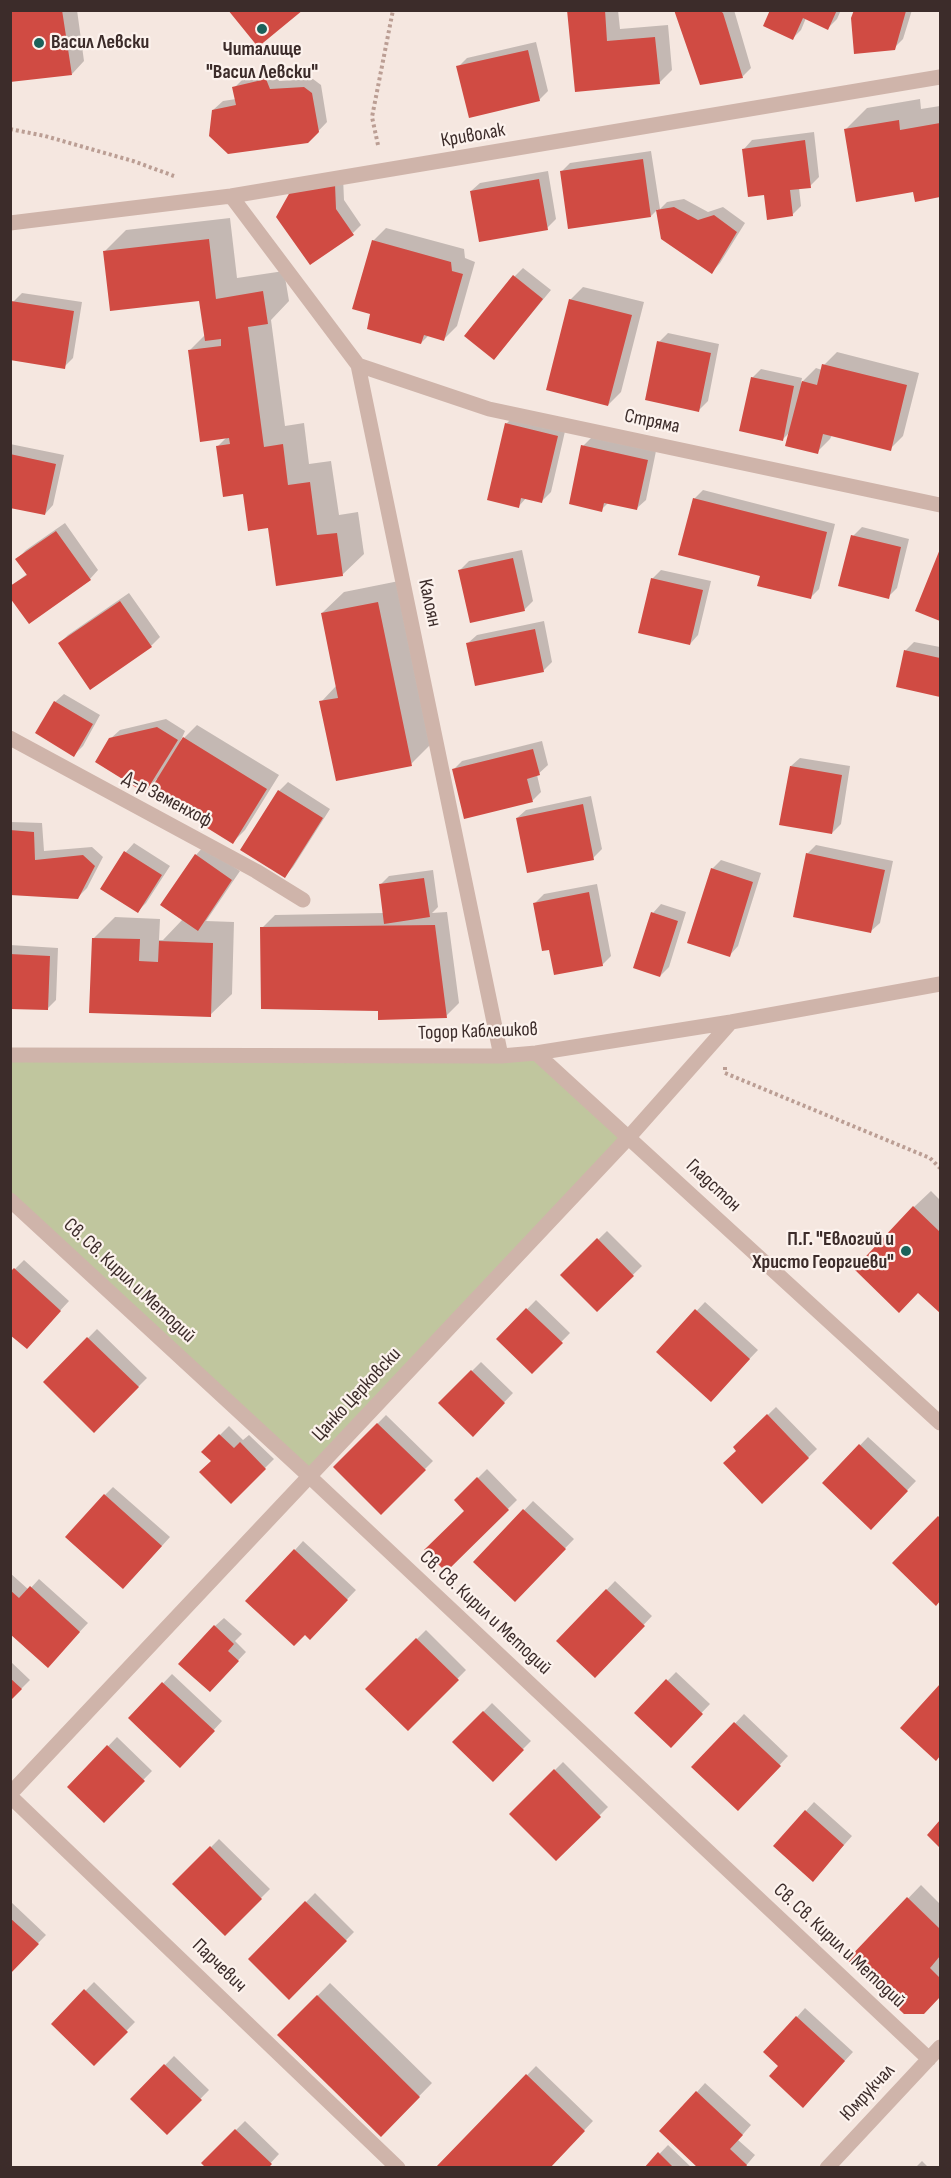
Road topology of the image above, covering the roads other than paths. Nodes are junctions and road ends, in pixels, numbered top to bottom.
1 (940, 77) edge
2 (231, 196) junction
3 (10, 224) edge
4 (358, 365) junction
5 (940, 505) edge
6 (10, 738) edge
7 (303, 900) dead end
8 (940, 984) edge
9 (731, 1022) junction
10 (536, 1053) junction
11 (10, 1055) edge
12 (501, 1056) junction
13 (628, 1137) junction
14 (10, 1200) edge
15 (940, 1423) edge
16 (309, 1476) junction
17 (10, 1795) edge
18 (940, 2047) edge
19 (929, 2059) junction
20 (398, 2168) edge
21 (827, 2168) edge

1 - 2 street, Криволак
2 - 3 street, Криволак
2 - 4 street, Калоян
4 - 5 street, Стряма
4 - 12 street, Калоян
6 - 7 street, Д-р Земенхоф
8 - 9 street, Тодор Каблешков
9 - 10 street, Тодор Каблешков
9 - 13 street, Цанко Церковски
10 - 12 street, Тодор Каблешков
10 - 13 street, Гладстон
11 - 12 street, Тодор Каблешков
13 - 15 street, Гладстон
13 - 16 street, Цанко Церковски
14 - 16 street, Св. Св. Кирил и Методий
16 - 17 street, Цанко Церковски
16 - 19 street, Св. Св. Кирил и Методий
17 - 20 street, Парчевич
18 - 19 street, Юмрукчал
19 - 21 street, Юмрукчал

